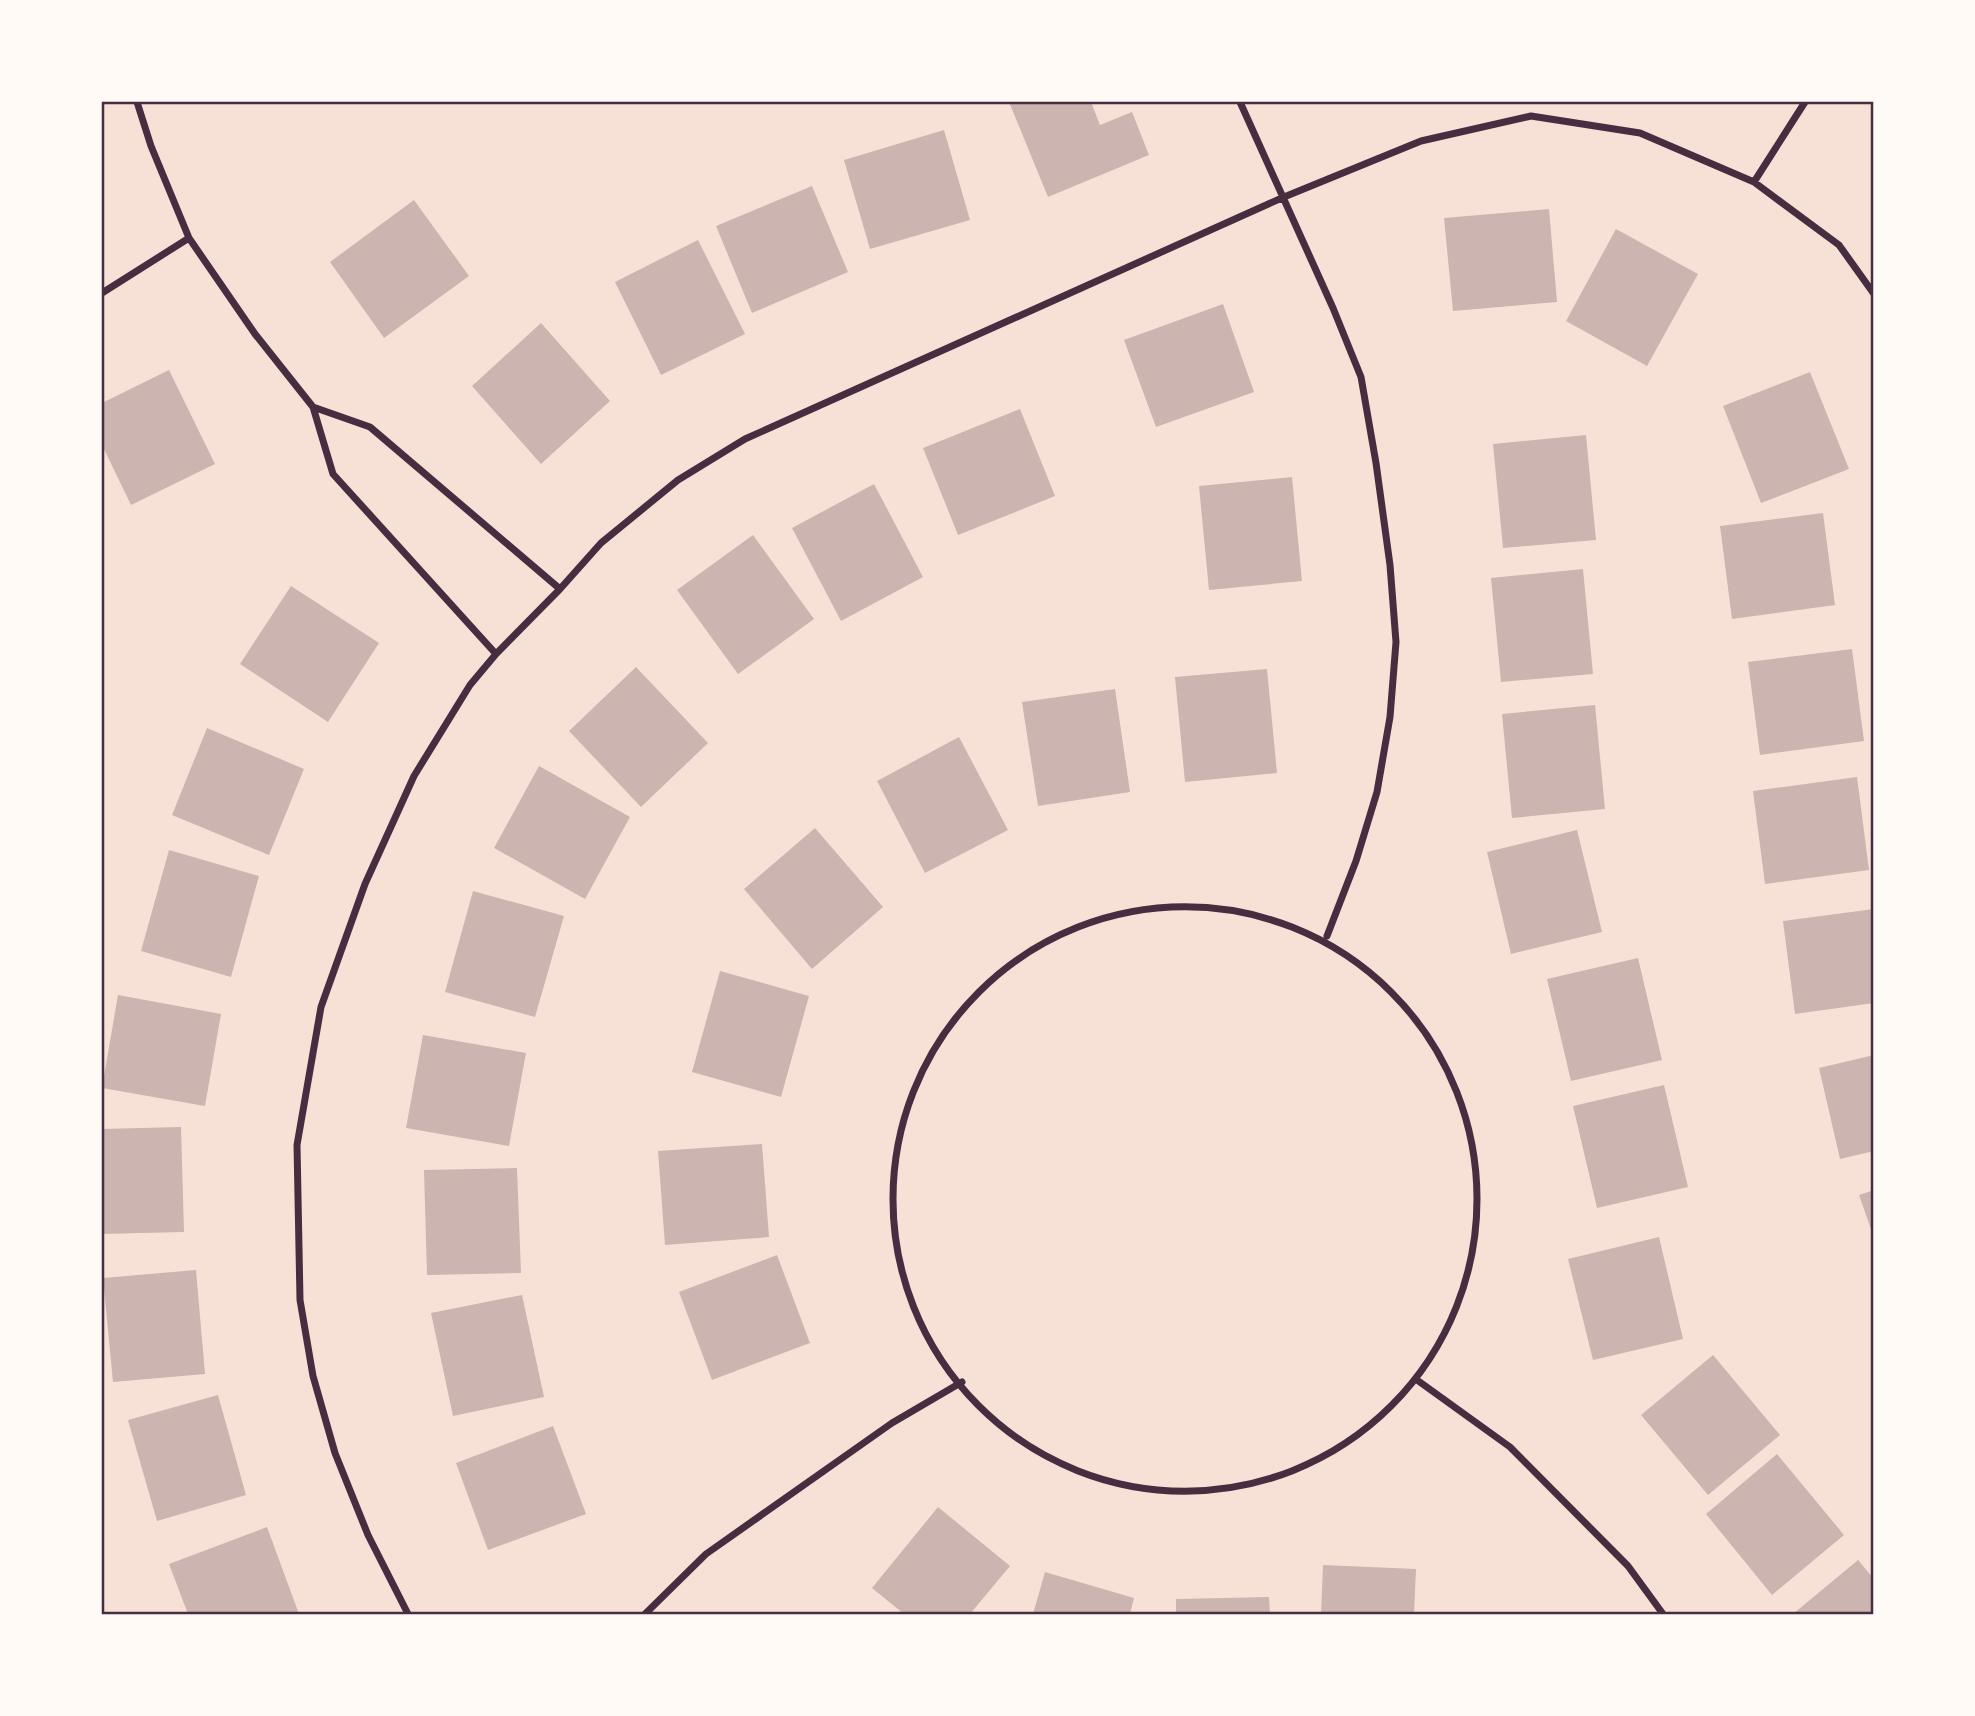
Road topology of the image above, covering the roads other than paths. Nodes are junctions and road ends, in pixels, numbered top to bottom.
1 (137, 102) edge
2 (1240, 102) edge
3 (1805, 102) edge
4 (1754, 182) junction
5 (1284, 197) junction
6 (189, 238) junction
7 (102, 293) edge
8 (1874, 294) edge
9 (313, 407) junction
10 (560, 589) junction
11 (496, 654) junction
12 (1327, 936) junction
13 (1417, 1380) junction
14 (962, 1382) junction
15 (408, 1615) edge
16 (645, 1615) edge
17 (1663, 1615) edge

1 - 6 street
2 - 5 street
3 - 4 street
4 - 5 street
4 - 8 street
5 - 10 street
5 - 12 street
6 - 7 street
6 - 9 street
9 - 10 street
9 - 11 street
10 - 11 street
11 - 15 street
12 - 13 street
12 - 14 street
13 - 14 street
13 - 17 street
14 - 16 street

